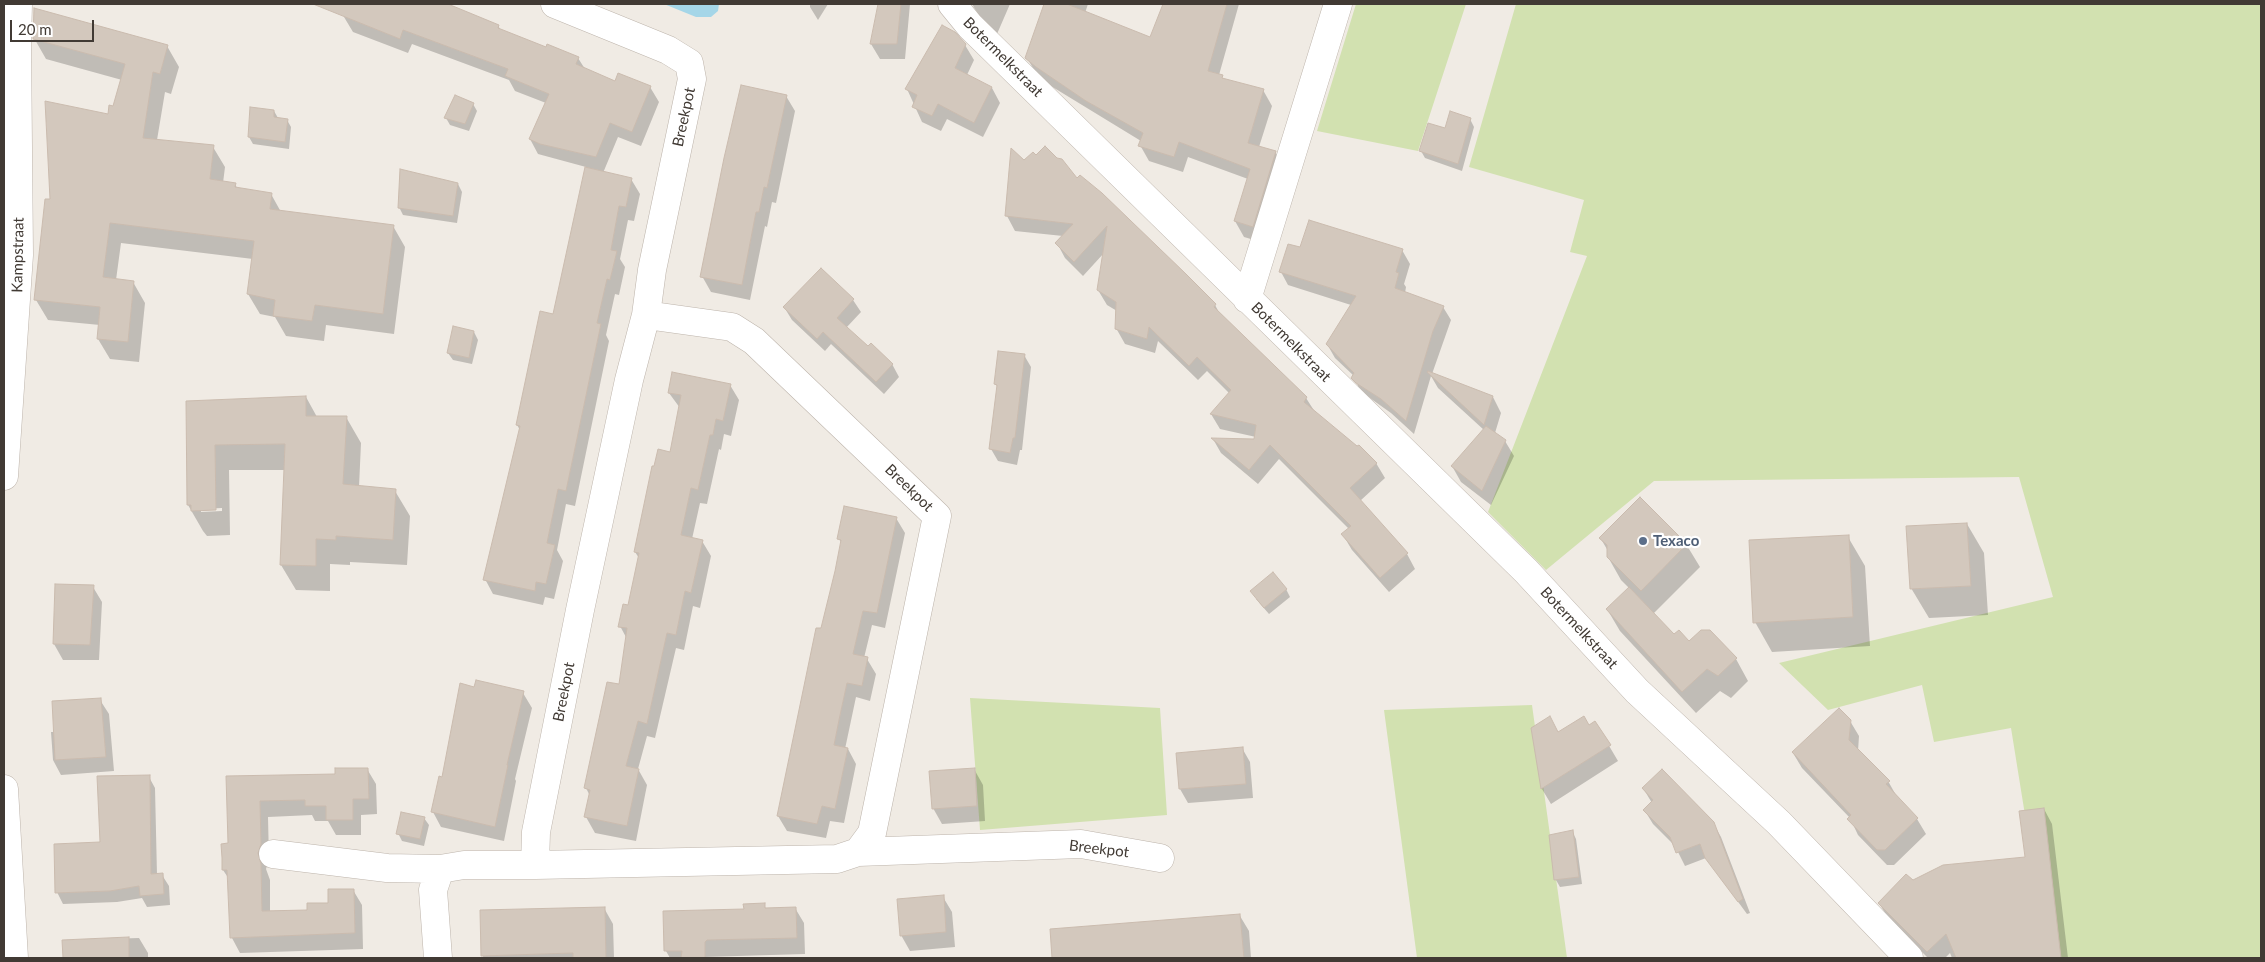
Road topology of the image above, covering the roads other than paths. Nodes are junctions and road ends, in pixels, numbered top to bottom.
1 (18, 4) edge
2 (555, 4) edge
3 (952, 4) edge
4 (1338, 4) edge
5 (10, 92) edge
6 (1247, 299) junction
7 (646, 315) junction
8 (4, 476) edge
9 (4, 789) edge
10 (858, 852) junction
11 (273, 854) dead end
12 (1160, 858) dead end
13 (535, 865) junction
14 (440, 869) junction
15 (14, 958) edge
16 (438, 958) edge
17 (1909, 958) edge

1 - 5 street, Kampstraat
2 - 7 street, Breekpot
3 - 6 street, Botermelkstraat
4 - 6 street, Botermelkstraat
5 - 8 street, Kampstraat
6 - 17 street, Botermelkstraat
7 - 10 street, Breekpot
7 - 13 street, Breekpot
9 - 15 street
10 - 12 street, Breekpot
10 - 13 street, Breekpot
11 - 14 street, Breekpot
13 - 14 street, Breekpot
14 - 16 street

